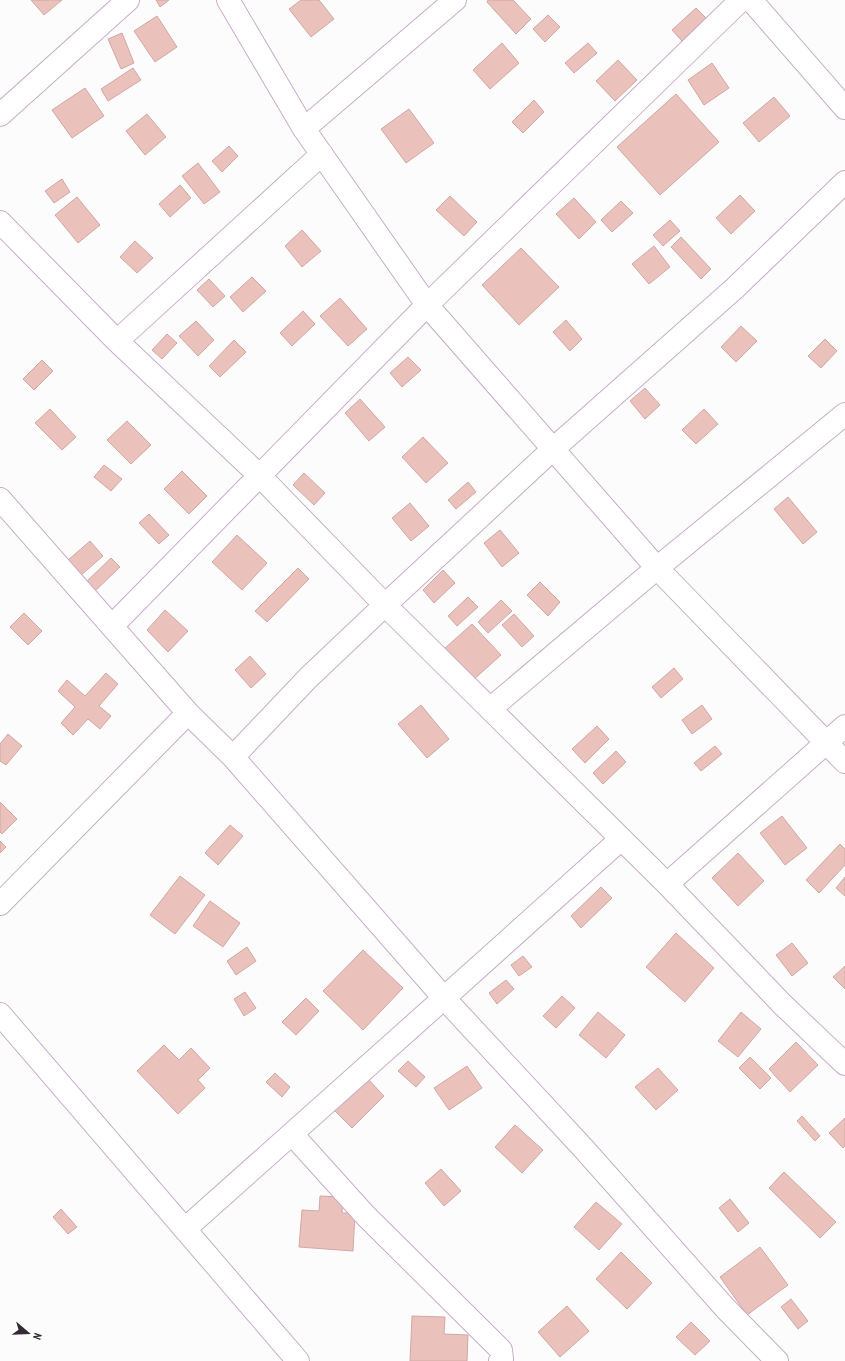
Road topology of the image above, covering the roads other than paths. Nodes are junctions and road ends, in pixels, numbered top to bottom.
1 (128, 0) edge
2 (228, 0) edge
3 (455, 0) edge
4 (741, 0) edge
5 (751, 0) edge
6 (845, 108) edge
7 (0, 115) edge
8 (304, 129) junction
9 (322, 154) junction
10 (845, 182) edge
11 (0, 222) edge
12 (426, 305) junction
13 (117, 341) junction
14 (845, 414) edge
15 (552, 450) junction
16 (260, 476) junction
17 (0, 499) edge
18 (657, 568) junction
19 (385, 605) junction
20 (112, 626) junction
21 (490, 709) junction
22 (188, 713) junction
23 (845, 726) edge
24 (826, 742) junction
25 (233, 757) junction
26 (845, 762) edge
27 (621, 839) junction
28 (668, 884) junction
29 (0, 904) edge
30 (444, 998) junction
31 (0, 1014) edge
32 (845, 1064) edge
33 (292, 1134) junction
34 (185, 1229) junction
35 (287, 1358) edge
36 (500, 1361) edge
37 (777, 1361) edge

1 - 7 street
2 - 8 street
3 - 8 street
4 - 12 street
5 - 6 street
8 - 9 street
9 - 12 street
9 - 13 street
10 - 15 street
11 - 13 street
12 - 15 street
12 - 16 street
13 - 16 street
14 - 18 street
15 - 18 street
15 - 19 street
16 - 19 street
16 - 20 street
17 - 20 street
18 - 21 street
18 - 24 street
19 - 21 street
19 - 25 street
20 - 22 street
21 - 27 street
22 - 25 street
22 - 29 street
23 - 24 street
24 - 26 street
24 - 28 street
25 - 30 street
27 - 28 street
27 - 30 street
28 - 32 street
30 - 33 street
30 - 37 street
31 - 34 street
33 - 34 street
33 - 36 street
34 - 35 street

